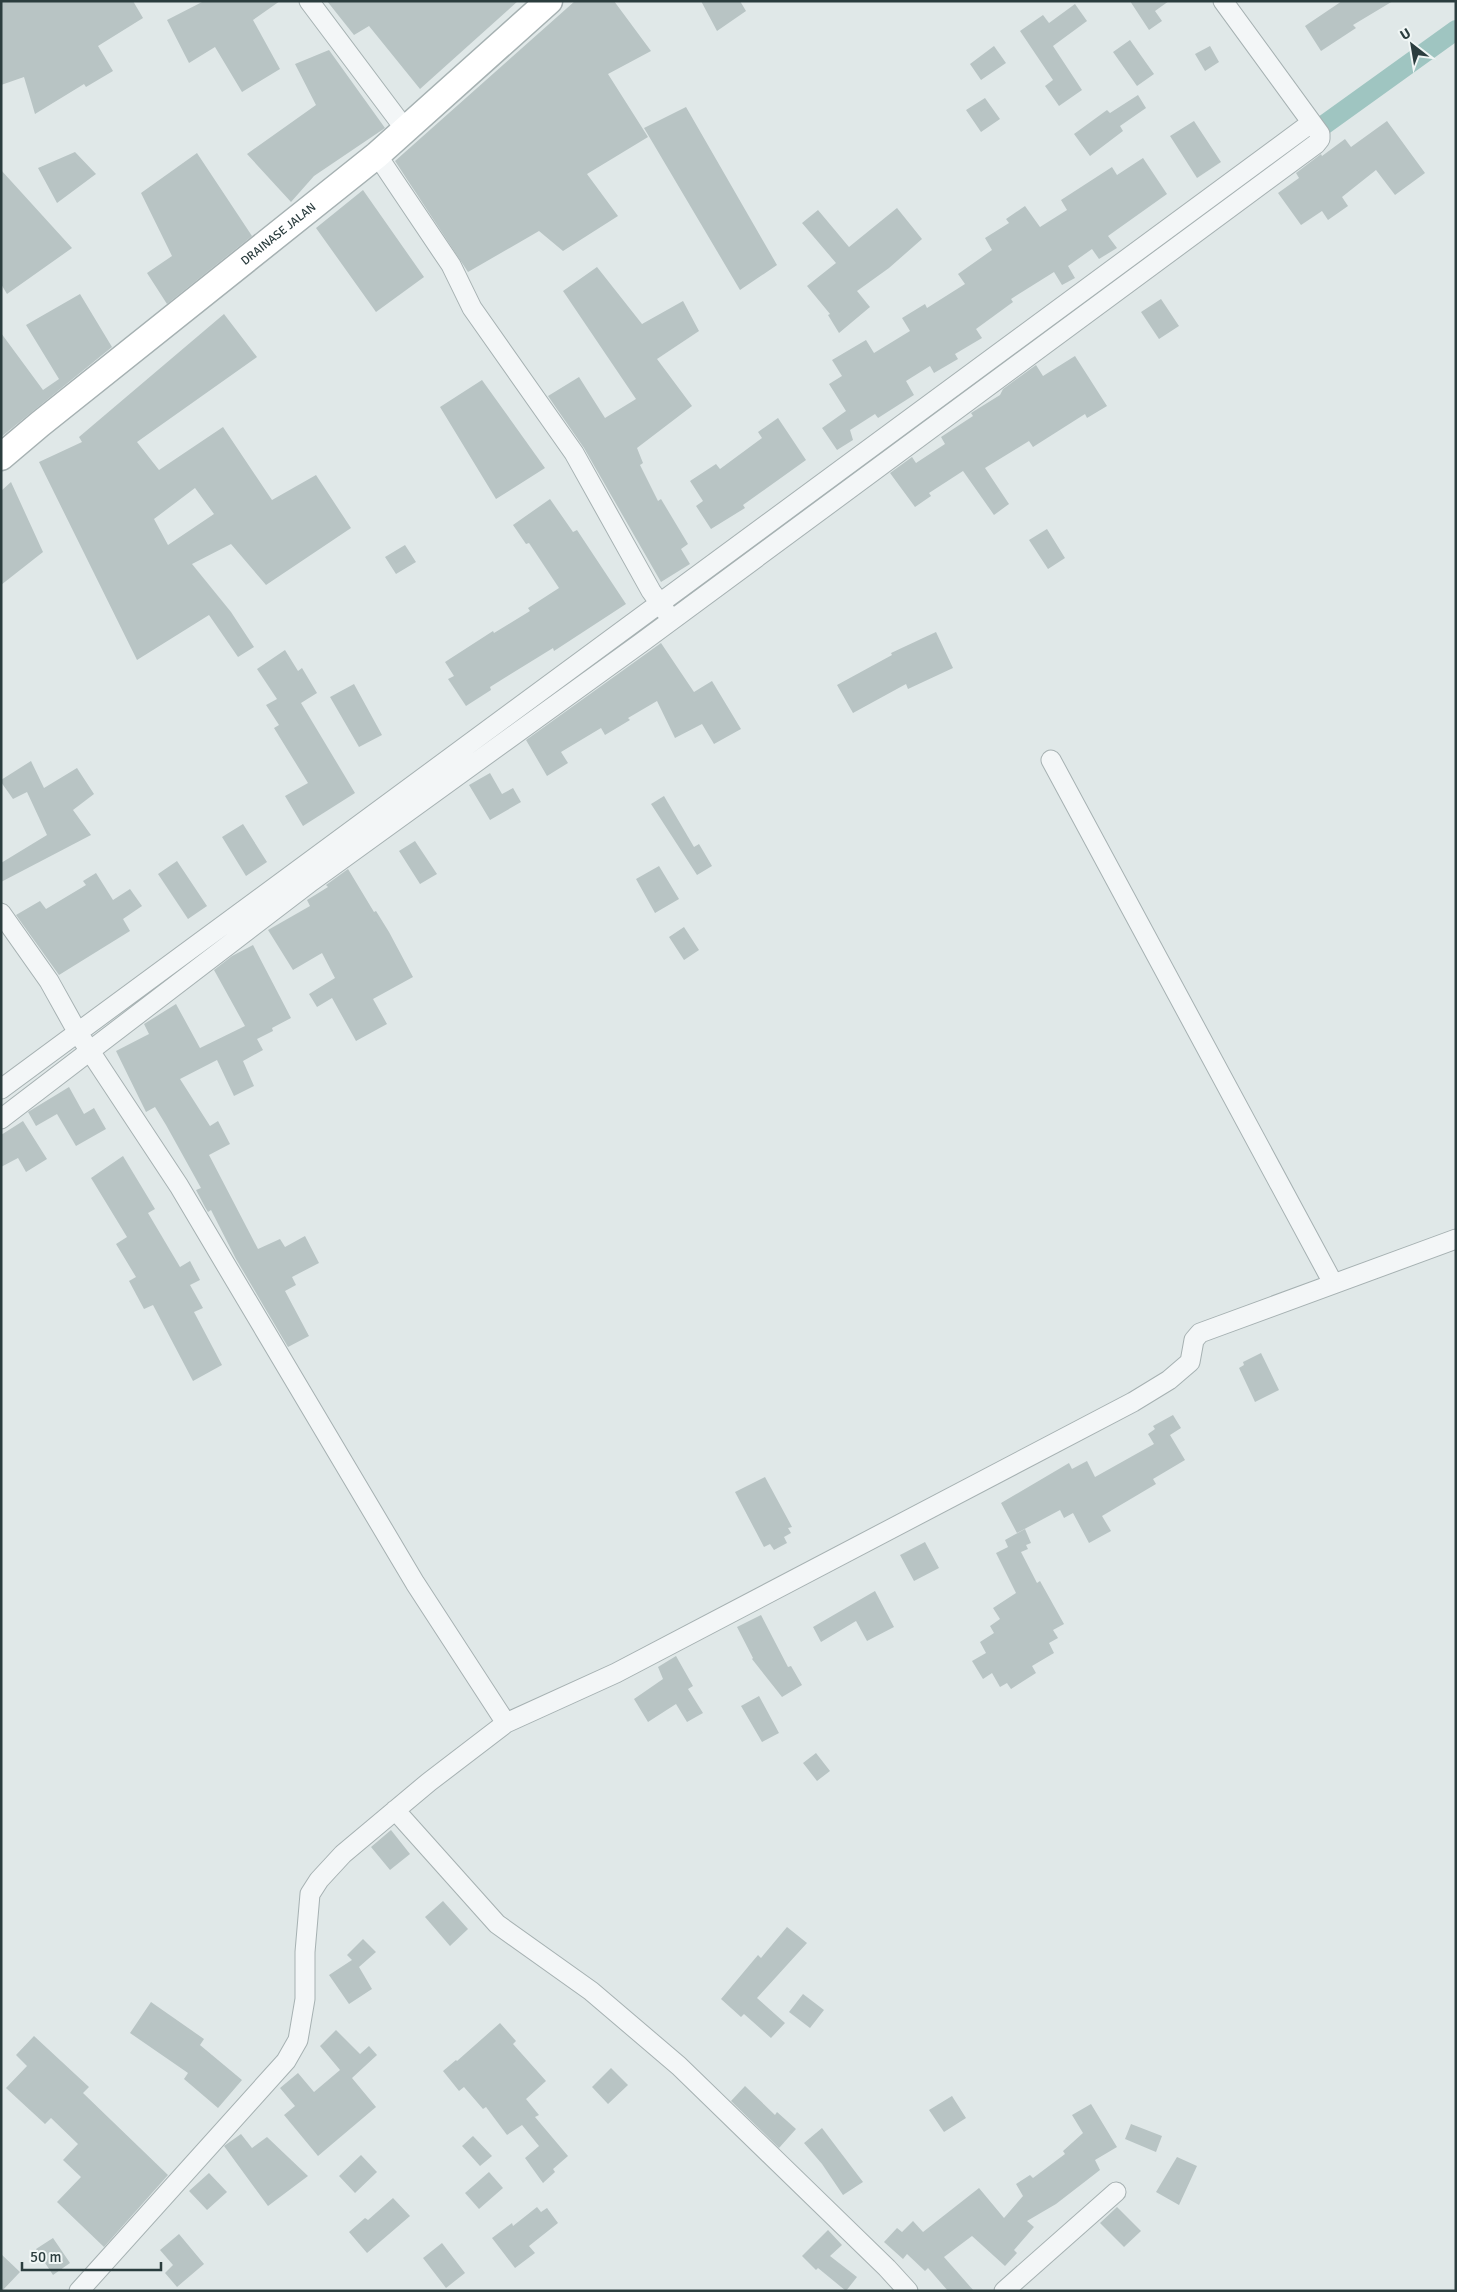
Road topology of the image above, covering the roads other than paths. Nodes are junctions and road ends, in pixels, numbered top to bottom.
1 (310, 1) edge
2 (549, 1) edge
3 (1223, 1) edge
4 (405, 129) junction
5 (377, 155) junction
6 (1, 457) edge
7 (666, 612) junction
8 (1051, 760) dead end
9 (1, 913) edge
10 (78, 1032) junction
11 (91, 1052) junction
12 (1, 1089) edge
13 (1, 1119) edge
14 (1456, 1239) edge
15 (1333, 1283) junction
16 (506, 1723) junction
17 (395, 1810) junction
18 (1116, 2192) dead end
19 (79, 2291) edge
20 (908, 2291) edge
21 (1004, 2291) edge

1 - 4 street
2 - 4 street, DRAINASE JALAN
3 - 7 street
4 - 5 street, DRAINASE JALAN
5 - 6 street, DRAINASE JALAN
5 - 7 street
7 - 10 street
7 - 11 street
8 - 15 street
9 - 10 street
10 - 11 street
10 - 12 street
11 - 13 street
11 - 16 street
14 - 15 street
15 - 16 street
16 - 17 street
17 - 19 street
17 - 20 street
18 - 21 street

